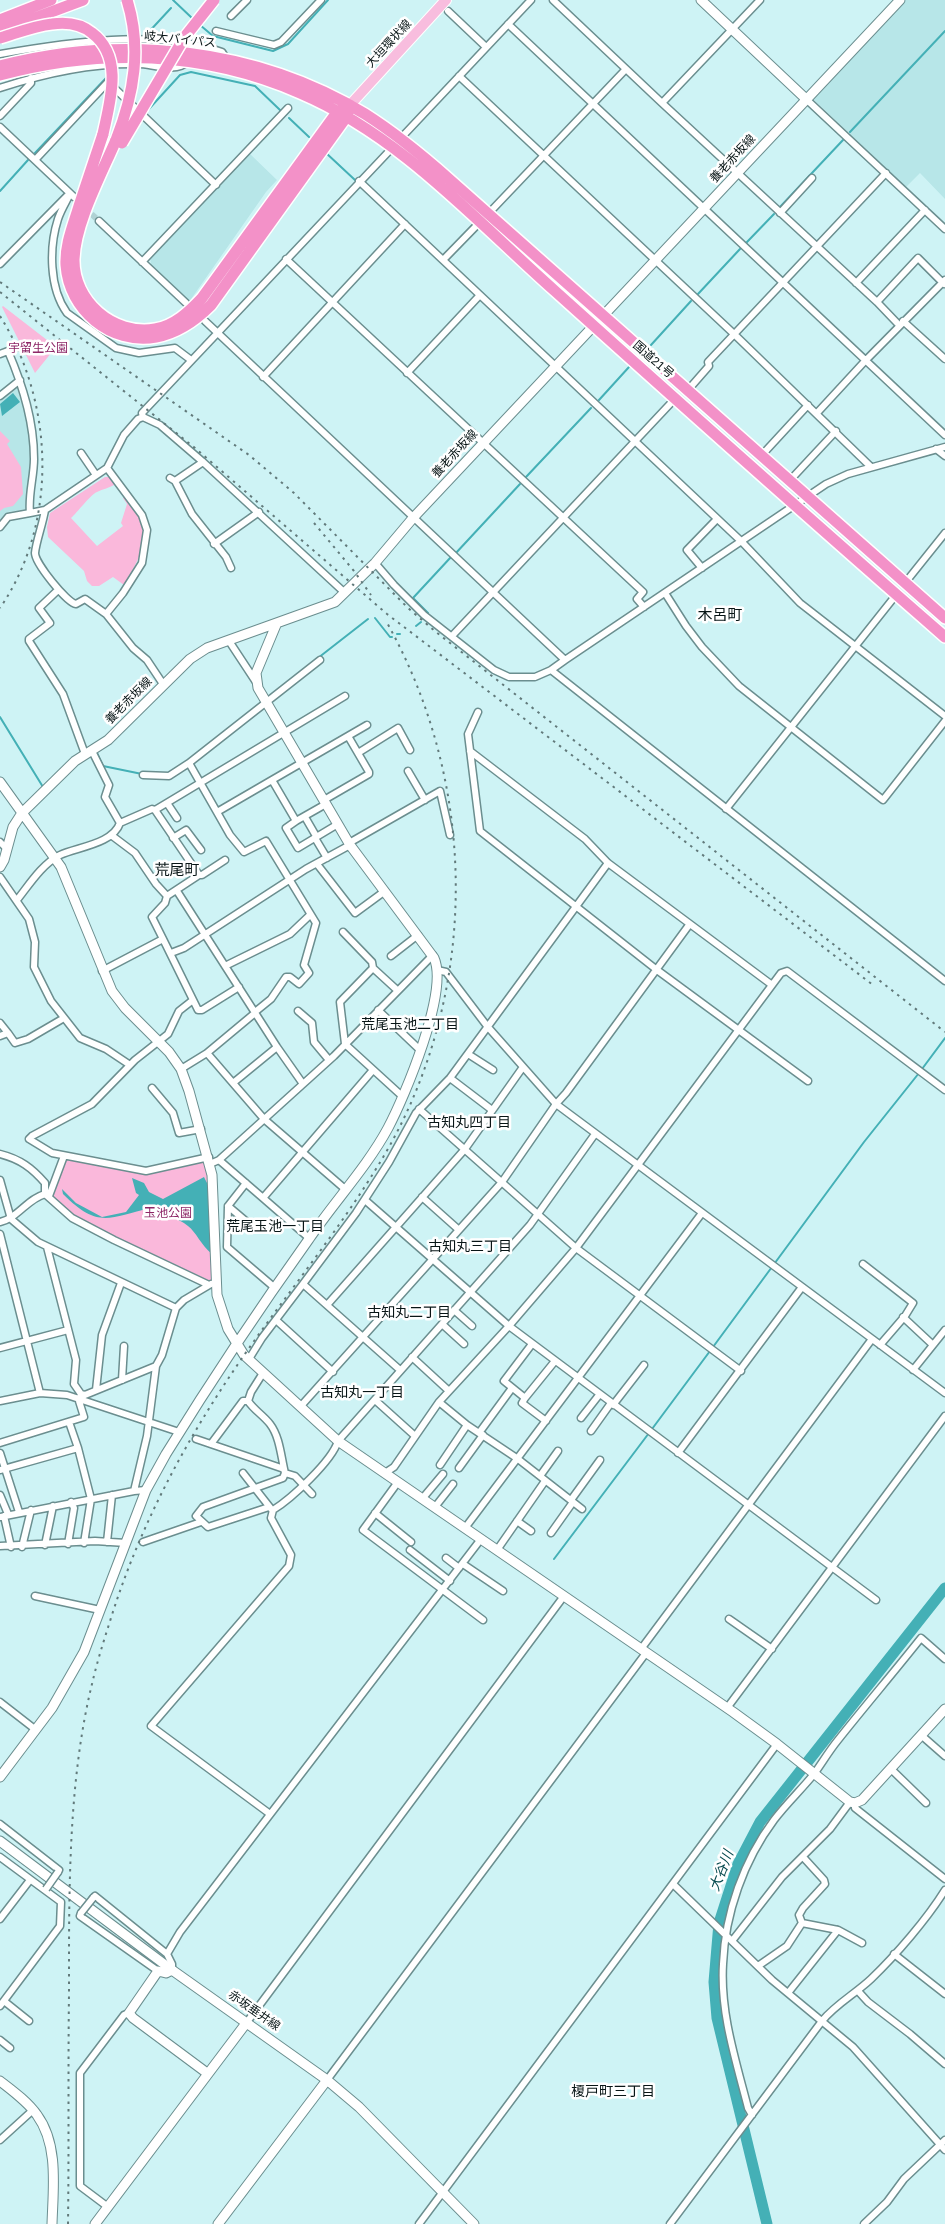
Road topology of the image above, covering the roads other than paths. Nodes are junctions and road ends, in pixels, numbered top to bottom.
1 (51, 0) edge
2 (83, 0) edge
3 (120, 0) edge
4 (127, 0) edge
5 (214, 0) edge
6 (246, 0) edge
7 (321, 0) edge
8 (530, 0) edge
9 (554, 0) edge
10 (701, 0) edge
11 (760, 0) edge
12 (900, 0) edge
13 (443, 4) edge
14 (231, 16) dead end
15 (0, 20) edge
16 (508, 24) junction
17 (732, 30) junction
18 (0, 31) edge
19 (216, 31) dead end
20 (0, 38) edge
21 (486, 47) junction
22 (0, 54) edge
23 (227, 60) junction
24 (187, 62) junction
25 (0, 66) edge
26 (626, 69) junction
27 (0, 75) edge
28 (459, 76) junction
29 (31, 78) junction
30 (0, 88) edge
31 (806, 99) junction
32 (592, 103) junction
33 (662, 103) junction
34 (288, 108) dead end
35 (345, 111) junction
36 (0, 116) edge
37 (0, 127) edge
38 (112, 138) junction
39 (397, 143) junction
40 (544, 156) junction
41 (34, 160) junction
42 (736, 173) junction
43 (886, 173) junction
44 (812, 178) dead end
45 (359, 181) junction
46 (216, 185) junction
47 (72, 196) junction
48 (704, 208) junction
49 (925, 210) junction
50 (489, 213) junction
51 (780, 213) junction
52 (81, 214) junction
53 (99, 221) tunnel mouth
54 (480, 222) junction
55 (405, 224) junction
56 (945, 229) edge
57 (816, 247) junction
58 (286, 259) junction
59 (444, 260) junction
60 (655, 261) junction
61 (142, 262) junction
62 (0, 264) edge
63 (781, 282) junction
64 (944, 282) edge
65 (856, 283) junction
66 (480, 295) junction
67 (332, 302) junction
68 (877, 302) junction
69 (186, 303) dead end
70 (603, 316) junction
71 (205, 321) dead end
72 (901, 323) junction
73 (594, 326) junction
74 (217, 333) junction
75 (734, 334) junction
76 (0, 354) edge
77 (945, 359) edge
78 (191, 360) junction
79 (865, 361) junction
80 (555, 367) junction
81 (407, 373) junction
82 (263, 376) junction
83 (20, 380) junction
84 (689, 386) junction
85 (2, 392) edge
86 (670, 404) dead end
87 (808, 405) junction
88 (817, 413) junction
89 (143, 417) junction
90 (836, 431) junction
91 (945, 435) edge
92 (634, 441) junction
93 (483, 443) junction
94 (945, 447) edge
95 (936, 449) junction
96 (82, 453) dead end
97 (762, 456) junction
98 (945, 456) edge
99 (203, 462) junction
100 (871, 467) junction
101 (107, 468) junction
102 (96, 475) junction
103 (794, 476) dead end
104 (808, 497) junction
105 (796, 504) junction
106 (45, 510) junction
107 (259, 512) junction
108 (30, 513) junction
109 (413, 518) junction
110 (563, 518) junction
111 (717, 519) junction
112 (0, 527) edge
113 (945, 533) edge
114 (742, 542) junction
115 (214, 544) junction
116 (375, 563) junction
117 (231, 568) dead end
118 (702, 568) junction
119 (905, 583) junction
120 (58, 590) junction
121 (492, 592) junction
122 (345, 593) junction
123 (665, 593) junction
124 (896, 595) junction
125 (644, 607) junction
126 (106, 614) junction
127 (945, 618) edge
128 (276, 625) junction
129 (452, 636) junction
130 (945, 637) edge
131 (229, 641) junction
132 (855, 646) junction
133 (320, 660) dead end
134 (565, 660) junction
135 (551, 670) junction
136 (256, 682) junction
137 (163, 684) junction
138 (345, 696) dead end
139 (266, 702) junction
140 (478, 712) dead end
141 (945, 716) edge
142 (945, 721) edge
143 (367, 725) dead end
144 (791, 728) junction
145 (284, 732) junction
146 (348, 736) junction
147 (410, 750) dead end
148 (470, 751) junction
149 (88, 752) junction
150 (358, 753) junction
151 (189, 763) junction
152 (302, 763) junction
153 (408, 771) dead end
154 (143, 775) dead end
155 (272, 780) junction
156 (0, 782) edge
157 (201, 783) junction
158 (425, 800) junction
159 (325, 802) junction
160 (167, 803) junction
161 (726, 809) junction
162 (155, 810) junction
163 (217, 812) junction
164 (22, 813) junction
165 (305, 817) junction
166 (177, 818) dead end
167 (296, 821) junction
168 (120, 823) junction
169 (338, 824) junction
170 (111, 835) junction
171 (450, 835) dead end
172 (316, 837) junction
173 (173, 838) junction
174 (349, 844) junction
175 (4, 846) edge
176 (201, 850) dead end
177 (56, 858) junction
178 (327, 858) junction
179 (226, 860) dead end
180 (608, 863) junction
181 (317, 864) junction
182 (0, 868) edge
183 (199, 875) junction
184 (0, 877) edge
185 (290, 880) junction
186 (177, 891) junction
187 (385, 891) junction
188 (167, 896) junction
189 (17, 900) junction
190 (576, 905) junction
191 (310, 915) junction
192 (690, 925) junction
193 (343, 932) dead end
194 (205, 935) junction
195 (418, 935) junction
196 (163, 939) junction
197 (171, 953) junction
198 (433, 955) junction
199 (391, 956) dead end
200 (225, 966) junction
201 (373, 968) junction
202 (437, 970) junction
203 (657, 970) junction
204 (102, 971) junction
205 (945, 981) edge
206 (772, 985) junction
207 (239, 987) junction
208 (397, 990) junction
209 (193, 1000) junction
210 (378, 1010) junction
211 (298, 1011) dead end
212 (255, 1012) junction
213 (64, 1018) junction
214 (0, 1023) edge
215 (487, 1026) junction
216 (739, 1030) junction
217 (8, 1034) junction
218 (0, 1036) edge
219 (159, 1043) junction
220 (346, 1044) junction
221 (277, 1047) junction
222 (420, 1050) junction
223 (207, 1053) junction
224 (468, 1054) junction
225 (329, 1060) junction
226 (130, 1065) junction
227 (523, 1067) junction
228 (181, 1069) junction
229 (373, 1070) junction
230 (493, 1070) dead end
231 (450, 1078) junction
232 (808, 1082) dead end
233 (233, 1083) junction
234 (303, 1084) junction
235 (152, 1088) dead end
236 (945, 1090) edge
237 (402, 1096) junction
238 (556, 1104) junction
239 (419, 1109) junction
240 (492, 1110) junction
241 (264, 1118) junction
242 (201, 1129) junction
243 (595, 1134) junction
244 (465, 1149) junction
245 (303, 1152) junction
246 (0, 1154) edge
247 (64, 1156) junction
248 (213, 1160) junction
249 (638, 1165) junction
250 (0, 1180) edge
251 (502, 1182) junction
252 (246, 1183) junction
253 (345, 1189) junction
254 (47, 1195) junction
255 (422, 1197) junction
256 (263, 1198) junction
257 (364, 1200) junction
258 (228, 1206) junction
259 (702, 1213) junction
260 (539, 1214) junction
261 (11, 1220) junction
262 (0, 1222) edge
263 (254, 1228) dead end
264 (395, 1228) junction
265 (459, 1230) junction
266 (0, 1234) edge
267 (309, 1238) junction
268 (47, 1247) junction
269 (576, 1248) junction
270 (433, 1260) junction
271 (863, 1264) dead end
272 (121, 1283) junction
273 (213, 1284) junction
274 (303, 1284) junction
275 (802, 1287) junction
276 (275, 1288) junction
277 (469, 1293) junction
278 (640, 1295) junction
279 (327, 1305) junction
280 (176, 1308) junction
281 (454, 1310) junction
282 (903, 1317) junction
283 (276, 1320) junction
284 (442, 1324) junction
285 (472, 1326) dead end
286 (509, 1326) junction
287 (68, 1330) junction
288 (945, 1330) edge
289 (363, 1337) junction
290 (872, 1339) junction
291 (27, 1341) junction
292 (464, 1344) dead end
293 (532, 1344) junction
294 (237, 1345) junction
295 (880, 1345) junction
296 (933, 1345) junction
297 (124, 1346) dead end
298 (0, 1348) edge
299 (412, 1357) junction
300 (249, 1359) junction
301 (554, 1361) junction
302 (644, 1365) dead end
303 (156, 1366) junction
304 (400, 1370) junction
305 (741, 1370) junction
306 (913, 1370) junction
307 (333, 1372) junction
308 (263, 1373) junction
309 (578, 1378) junction
310 (122, 1380) junction
311 (512, 1388) junction
312 (96, 1390) junction
313 (449, 1391) junction
314 (40, 1393) junction
315 (945, 1393) edge
316 (599, 1394) junction
317 (81, 1396) junction
318 (525, 1398) junction
319 (375, 1400) junction
320 (0, 1401) edge
321 (248, 1401) junction
322 (438, 1402) junction
323 (612, 1404) junction
324 (300, 1407) junction
325 (945, 1416) edge
326 (581, 1418) dead end
327 (148, 1421) junction
328 (546, 1421) junction
329 (69, 1422) junction
330 (468, 1425) junction
331 (591, 1431) dead end
332 (179, 1432) junction
333 (481, 1434) junction
334 (415, 1436) junction
335 (196, 1439) dead end
336 (338, 1441) junction
337 (0, 1444) edge
338 (211, 1444) junction
339 (78, 1448) junction
340 (558, 1451) dead end
341 (0, 1453) edge
342 (678, 1453) junction
343 (518, 1459) junction
344 (600, 1460) dead end
345 (440, 1465) dead end
346 (459, 1468) dead end
347 (2, 1469) edge
348 (284, 1471) junction
349 (243, 1473) dead end
350 (385, 1473) junction
351 (444, 1474) dead end
352 (542, 1478) junction
353 (398, 1482) junction
354 (453, 1484) dead end
355 (303, 1485) junction
356 (255, 1488) junction
357 (146, 1490) junction
358 (134, 1491) junction
359 (312, 1494) dead end
360 (0, 1495) edge
361 (112, 1495) junction
362 (91, 1499) junction
363 (422, 1499) junction
364 (572, 1501) junction
365 (71, 1502) junction
366 (748, 1505) junction
367 (53, 1506) junction
368 (435, 1507) junction
369 (271, 1509) junction
370 (582, 1509) dead end
371 (31, 1510) junction
372 (19, 1512) junction
373 (375, 1513) junction
374 (4, 1516) edge
375 (517, 1521) junction
376 (201, 1522) junction
377 (465, 1528) junction
378 (531, 1531) dead end
379 (550, 1533) dead end
380 (481, 1539) junction
381 (107, 1542) junction
382 (143, 1542) dead end
383 (412, 1542) dead end
384 (84, 1543) junction
385 (126, 1543) junction
386 (68, 1544) junction
387 (45, 1545) junction
388 (0, 1546) edge
389 (22, 1546) junction
390 (10, 1547) junction
391 (410, 1550) dead end
392 (497, 1550) junction
393 (446, 1558) dead end
394 (461, 1566) junction
395 (832, 1568) junction
396 (450, 1581) junction
397 (443, 1591) junction
398 (502, 1591) dead end
399 (35, 1596) dead end
400 (564, 1596) junction
401 (876, 1600) dead end
402 (100, 1610) junction
403 (729, 1619) dead end
404 (483, 1620) dead end
405 (772, 1649) junction
406 (644, 1651) junction
407 (945, 1659) edge
408 (0, 1702) edge
409 (727, 1708) junction
410 (945, 1709) edge
411 (36, 1730) junction
412 (921, 1735) junction
413 (777, 1744) junction
414 (945, 1756) edge
415 (891, 1768) junction
416 (813, 1772) junction
417 (0, 1777) edge
418 (852, 1803) junction
419 (926, 1803) dead end
420 (270, 1814) junction
421 (0, 1824) edge
422 (0, 1842) edge
423 (0, 1857) edge
424 (802, 1857) junction
425 (945, 1879) edge
426 (30, 1880) junction
427 (673, 1884) junction
428 (45, 1890) junction
429 (945, 1890) edge
430 (0, 1919) edge
431 (802, 1923) junction
432 (838, 1930) junction
433 (728, 1937) junction
434 (862, 1942) dead end
435 (167, 1954) junction
436 (894, 1954) junction
437 (758, 1966) junction
438 (172, 1970) junction
439 (158, 1971) junction
440 (858, 1991) junction
441 (788, 1993) junction
442 (945, 1994) edge
443 (2, 2003) edge
444 (129, 2013) junction
445 (28, 2021) dead end
446 (822, 2021) junction
447 (247, 2022) junction
448 (0, 2040) edge
449 (10, 2048) dead end
450 (945, 2064) edge
451 (207, 2073) junction
452 (327, 2080) junction
453 (0, 2082) edge
454 (33, 2110) junction
455 (750, 2117) junction
456 (0, 2140) edge
457 (942, 2142) edge
458 (945, 2150) edge
459 (443, 2192) junction
460 (108, 2207) junction
461 (868, 2223) edge
462 (52, 2224) edge
463 (95, 2224) edge
464 (218, 2224) edge
465 (419, 2224) edge
466 (474, 2224) edge
467 (670, 2224) edge

1 - 15 highway
2 - 18 highway
3 - 38 highway
4 - 38 highway, bridge
5 - 38 highway, bridge
6 - 14 street
7 - 19 street
8 - 16 street
9 - 26 street
10 - 17 street
11 - 17 street
12 - 31 street, 養老赤坂線
13 - 21 street
13 - 35 main road, 大垣環状線
16 - 21 street
16 - 32 street
17 - 31 street
17 - 33 street
20 - 38 highway, bridge
21 - 28 street
22 - 23 street
23 - 25 highway, 岐大バイパス
23 - 35 highway, 岐大バイパス
24 - 27 highway, 岐大バイパス
24 - 29 street
24 - 35 highway, 岐大バイパス
26 - 32 street
26 - 33 street
28 - 39 street
28 - 40 street
29 - 30 street
29 - 36 street
31 - 42 street, 養老赤坂線
31 - 43 street
32 - 40 street
32 - 48 street
33 - 42 street
34 - 46 street
35 - 39 highway, 国道21号
35 - 52 highway
37 - 41 street
38 - 52 highway
38 - 52 highway
39 - 45 street
39 - 50 highway, 国道21号
39 - 54 highway, 国道21号
40 - 50 street
40 - 60 street
41 - 46 street
41 - 47 street
42 - 48 street, 養老赤坂線
42 - 51 street
43 - 49 street
43 - 57 street
44 - 51 street
45 - 55 street
45 - 58 street
46 - 61 street
47 - 62 street
47 - 78 street
48 - 60 street, 養老赤坂線
48 - 63 street
49 - 56 street
49 - 65 street
50 - 70 highway, 国道21号
51 - 57 street
53 - 61 street
54 - 59 street
54 - 73 highway, 国道21号
55 - 59 street
55 - 67 street
57 - 63 street
57 - 65 street
58 - 67 street
58 - 74 street
59 - 66 street
60 - 70 street, 養老赤坂線
60 - 75 street
61 - 69 street
63 - 75 street
63 - 79 street
64 - 68 street
64 - 72 street
65 - 68 street
66 - 80 street
66 - 81 street
67 - 81 street
67 - 82 street
68 - 72 street
70 - 73 street, 養老赤坂線
70 - 84 highway, 国道21号
71 - 74 street
72 - 77 street
72 - 79 street
73 - 80 street, 養老赤坂線
73 - 105 highway, 国道21号
74 - 78 street
74 - 82 street
75 - 84 street
75 - 87 street
76 - 83 street
78 - 89 street
79 - 88 street
79 - 91 street
80 - 92 street
80 - 93 street, 養老赤坂線
81 - 93 street
82 - 109 street
83 - 85 street
83 - 108 street
84 - 97 highway, 国道21号
86 - 92 street
87 - 88 street
87 - 97 street
88 - 90 street
89 - 99 street
89 - 101 street
90 - 100 street
90 - 103 street
92 - 110 street
92 - 111 street
93 - 109 street, 養老赤坂線
93 - 110 street
94 - 95 street
95 - 98 street
95 - 100 street
96 - 102 street
97 - 104 highway, 国道21号
99 - 107 street
99 - 115 street
100 - 104 street
101 - 102 street
101 - 126 street
102 - 106 street
104 - 105 street
104 - 119 highway, 国道21号
105 - 114 street
105 - 124 highway, 国道21号
106 - 108 street
106 - 120 street
107 - 115 street
107 - 122 street
108 - 112 street
109 - 116 street, 養老赤坂線
109 - 121 street
110 - 121 street
110 - 125 street
111 - 114 street
111 - 118 street
113 - 119 street
114 - 118 street
114 - 132 street
115 - 117 street
116 - 122 street, 養老赤坂線
116 - 129 street
118 - 123 street
119 - 127 highway, 国道21号
120 - 126 street
120 - 149 street
121 - 129 street
121 - 134 street
122 - 128 street, 養老赤坂線
123 - 125 street
123 - 144 street
124 - 130 highway, 国道21号
124 - 132 street
125 - 134 street
126 - 137 street
128 - 131 street, 養老赤坂線
128 - 136 street
129 - 135 street
131 - 136 street
131 - 137 street, 養老赤坂線
132 - 141 street
132 - 144 street
133 - 139 street
134 - 135 street
135 - 161 street
136 - 139 street
137 - 149 street, 養老赤坂線
138 - 145 street
139 - 145 street
139 - 151 street
140 - 148 street
142 - 144 street
143 - 146 street
144 - 161 street
145 - 152 street
145 - 157 street
146 - 150 street
146 - 152 street
147 - 150 street
148 - 180 street
148 - 190 street
149 - 164 street, 養老赤坂線
149 - 168 street
150 - 159 street
151 - 154 street
151 - 157 street
152 - 155 street
152 - 159 street
153 - 158 street
155 - 163 street
155 - 167 street
156 - 164 street
157 - 160 street
157 - 163 street
158 - 171 street
158 - 174 street
159 - 165 street
159 - 169 street
160 - 162 street
160 - 166 street
161 - 205 street
162 - 168 street
162 - 173 street
163 - 185 street
164 - 175 street, 養老赤坂線
164 - 177 street
165 - 167 street
165 - 172 street
167 - 172 street
168 - 170 street
169 - 172 street
169 - 174 street
170 - 177 street
170 - 188 street
172 - 178 street
173 - 176 street
173 - 183 street
174 - 178 street
174 - 187 street
175 - 182 street, 養老赤坂線
177 - 189 street
177 - 204 street
178 - 181 street
179 - 183 street
180 - 190 street
180 - 192 street
181 - 185 street
181 - 187 street
183 - 186 street
184 - 189 street
185 - 191 street
185 - 194 street
186 - 188 street
186 - 194 street
187 - 195 street
188 - 196 street
189 - 213 street
190 - 203 street
190 - 215 street
191 - 200 street
191 - 212 street
192 - 203 street
192 - 206 street
193 - 201 street
194 - 197 street
194 - 200 street
195 - 198 street
195 - 199 street
196 - 197 street
196 - 204 street
197 - 209 street
198 - 202 street
198 - 208 street
200 - 207 street
201 - 208 street
201 - 220 street
202 - 215 street
202 - 222 street
203 - 216 street
203 - 238 street
204 - 219 street
206 - 216 street
206 - 236 street
207 - 209 street
207 - 212 street
208 - 210 street
209 - 219 street
210 - 220 street
210 - 222 street
211 - 225 street
212 - 221 street
212 - 223 street
213 - 217 street
213 - 226 street
214 - 217 street
215 - 224 street
215 - 227 street
216 - 232 street
216 - 249 street
217 - 218 street
219 - 226 street
219 - 228 street
220 - 225 street
220 - 229 street
221 - 233 street
221 - 234 street
222 - 237 street
223 - 228 street
223 - 233 street
224 - 230 street
224 - 231 street
225 - 234 street
226 - 247 street
227 - 238 street
227 - 240 street
228 - 242 street
229 - 237 street
229 - 245 street
231 - 239 street
231 - 240 street
233 - 241 street
234 - 241 street
235 - 242 street
237 - 253 street
238 - 243 street
238 - 251 street
239 - 244 street
239 - 257 street
240 - 244 street
241 - 245 street
241 - 248 street
242 - 248 street
243 - 249 street
243 - 260 street
244 - 251 street
244 - 255 street
245 - 253 street
245 - 256 street
246 - 254 street
247 - 248 street
247 - 254 street
248 - 252 street
248 - 273 street
249 - 259 street
249 - 269 street
250 - 261 street
251 - 260 street
251 - 265 street
252 - 256 street
252 - 258 street
253 - 267 street
254 - 261 street
254 - 273 street
255 - 264 street
255 - 265 street
256 - 267 street
257 - 264 street
257 - 274 street
258 - 263 street
258 - 276 street
259 - 275 street
259 - 278 street
260 - 269 street
260 - 277 street
261 - 262 street
261 - 268 street
264 - 270 street
264 - 279 street
265 - 270 street
266 - 291 street
267 - 276 street
268 - 272 street
268 - 287 street
269 - 278 street
269 - 286 street
270 - 277 street
270 - 289 street
271 - 282 street
272 - 280 street
272 - 312 street
273 - 280 street
273 - 294 street
274 - 279 street
274 - 283 street
275 - 290 street
275 - 305 street
276 - 294 street
277 - 281 street
277 - 286 street
278 - 305 street
278 - 309 street
279 - 289 street
280 - 303 street
281 - 284 street
281 - 285 street
282 - 295 street
282 - 296 street
283 - 300 street
283 - 307 street
284 - 292 street
284 - 299 street
286 - 293 street
286 - 313 street
287 - 291 street
287 - 317 street
288 - 296 street
289 - 304 street
289 - 307 street
290 - 295 street
290 - 366 street
291 - 298 street
291 - 314 street
293 - 301 street
293 - 311 street
294 - 300 street
294 - 332 street
295 - 306 street
296 - 306 street
297 - 310 street
299 - 304 street
299 - 313 street
300 - 308 street
301 - 309 street
301 - 318 street
302 - 323 street
303 - 310 street
303 - 327 street
304 - 319 street
305 - 342 street
306 - 315 street
307 - 324 street
308 - 321 street
308 - 324 street
309 - 316 street
309 - 328 street
310 - 312 street
311 - 318 street
311 - 333 street
312 - 317 street
313 - 322 street
314 - 317 street
314 - 320 street
316 - 323 street
316 - 326 street
317 - 327 street
317 - 329 street
318 - 328 street
319 - 334 street
319 - 336 street
321 - 338 street
321 - 348 street
322 - 330 street
322 - 334 street
323 - 331 street
323 - 342 street
324 - 336 street
325 - 395 street
327 - 332 street
327 - 358 street
328 - 343 street
329 - 337 street
329 - 339 street
330 - 333 street
330 - 345 street
332 - 357 street
333 - 343 street
333 - 346 street
334 - 350 street
335 - 338 street
336 - 350 street
336 - 355 street
338 - 348 street
339 - 347 street
339 - 362 street
340 - 352 street
341 - 347 street
342 - 366 street
343 - 352 street
343 - 377 street
344 - 364 street
347 - 372 street
348 - 355 street
348 - 356 street
349 - 356 street
350 - 353 street
351 - 363 street
352 - 364 street
352 - 375 street
353 - 363 street
353 - 373 street
354 - 368 street
355 - 359 street
355 - 369 street
356 - 369 street
356 - 376 street
357 - 358 street
357 - 385 street
358 - 361 street
360 - 374 street
361 - 362 street
361 - 381 street
362 - 365 street
362 - 384 street
363 - 368 street
364 - 370 street
364 - 379 street
365 - 367 street
365 - 386 street
366 - 395 street
366 - 406 street
367 - 371 street
367 - 387 street
368 - 377 street
369 - 376 street
369 - 420 street
371 - 372 street
371 - 389 street
372 - 374 street
373 - 383 street
373 - 397 street
374 - 390 street
375 - 378 street
375 - 392 street
376 - 382 street
377 - 380 street
380 - 392 street
380 - 394 street
381 - 384 street
381 - 385 street
384 - 386 street
385 - 402 street
386 - 387 street
387 - 389 street
388 - 390 street
389 - 390 street
391 - 396 street
392 - 400 street
393 - 394 street
394 - 396 street
394 - 398 street
395 - 401 street
395 - 405 street
396 - 397 street
397 - 404 street
397 - 420 street
399 - 402 street
400 - 406 street
400 - 447 street
402 - 411 street
403 - 405 street
405 - 409 street
406 - 409 street
406 - 452 street
407 - 416 street
408 - 411 street
409 - 413 street
410 - 412 street
411 - 417 street
412 - 414 street
412 - 415 street
413 - 416 street
413 - 427 street
415 - 418 street
415 - 419 street
416 - 418 street
416 - 433 street
418 - 424 street
418 - 425 street
420 - 435 street
421 - 428 street, bridge
422 - 438 street, 赤坂垂井線
423 - 426 street
424 - 431 street
424 - 433 street
426 - 428 street
426 - 430 street
427 - 433 street
427 - 459 street
428 - 443 street
429 - 436 street
431 - 432 street
431 - 437 street
432 - 434 street
432 - 441 street
433 - 437 street
433 - 455 street
435 - 438 street
435 - 439 street, bridge
436 - 440 street
436 - 442 street
437 - 441 street
438 - 439 street
438 - 447 street, 赤坂垂井線
439 - 444 street
440 - 446 street
440 - 450 street
441 - 446 street
443 - 445 street
444 - 451 street
444 - 460 street
446 - 455 street
446 - 457 street
447 - 451 street
447 - 452 street, 赤坂垂井線
448 - 449 street
451 - 460 street
452 - 459 street, 赤坂垂井線
452 - 464 street
453 - 454 street
454 - 456 street
454 - 462 street
455 - 467 street
457 - 458 street
457 - 461 street
459 - 465 street
459 - 466 street, 赤坂垂井線
460 - 463 street

